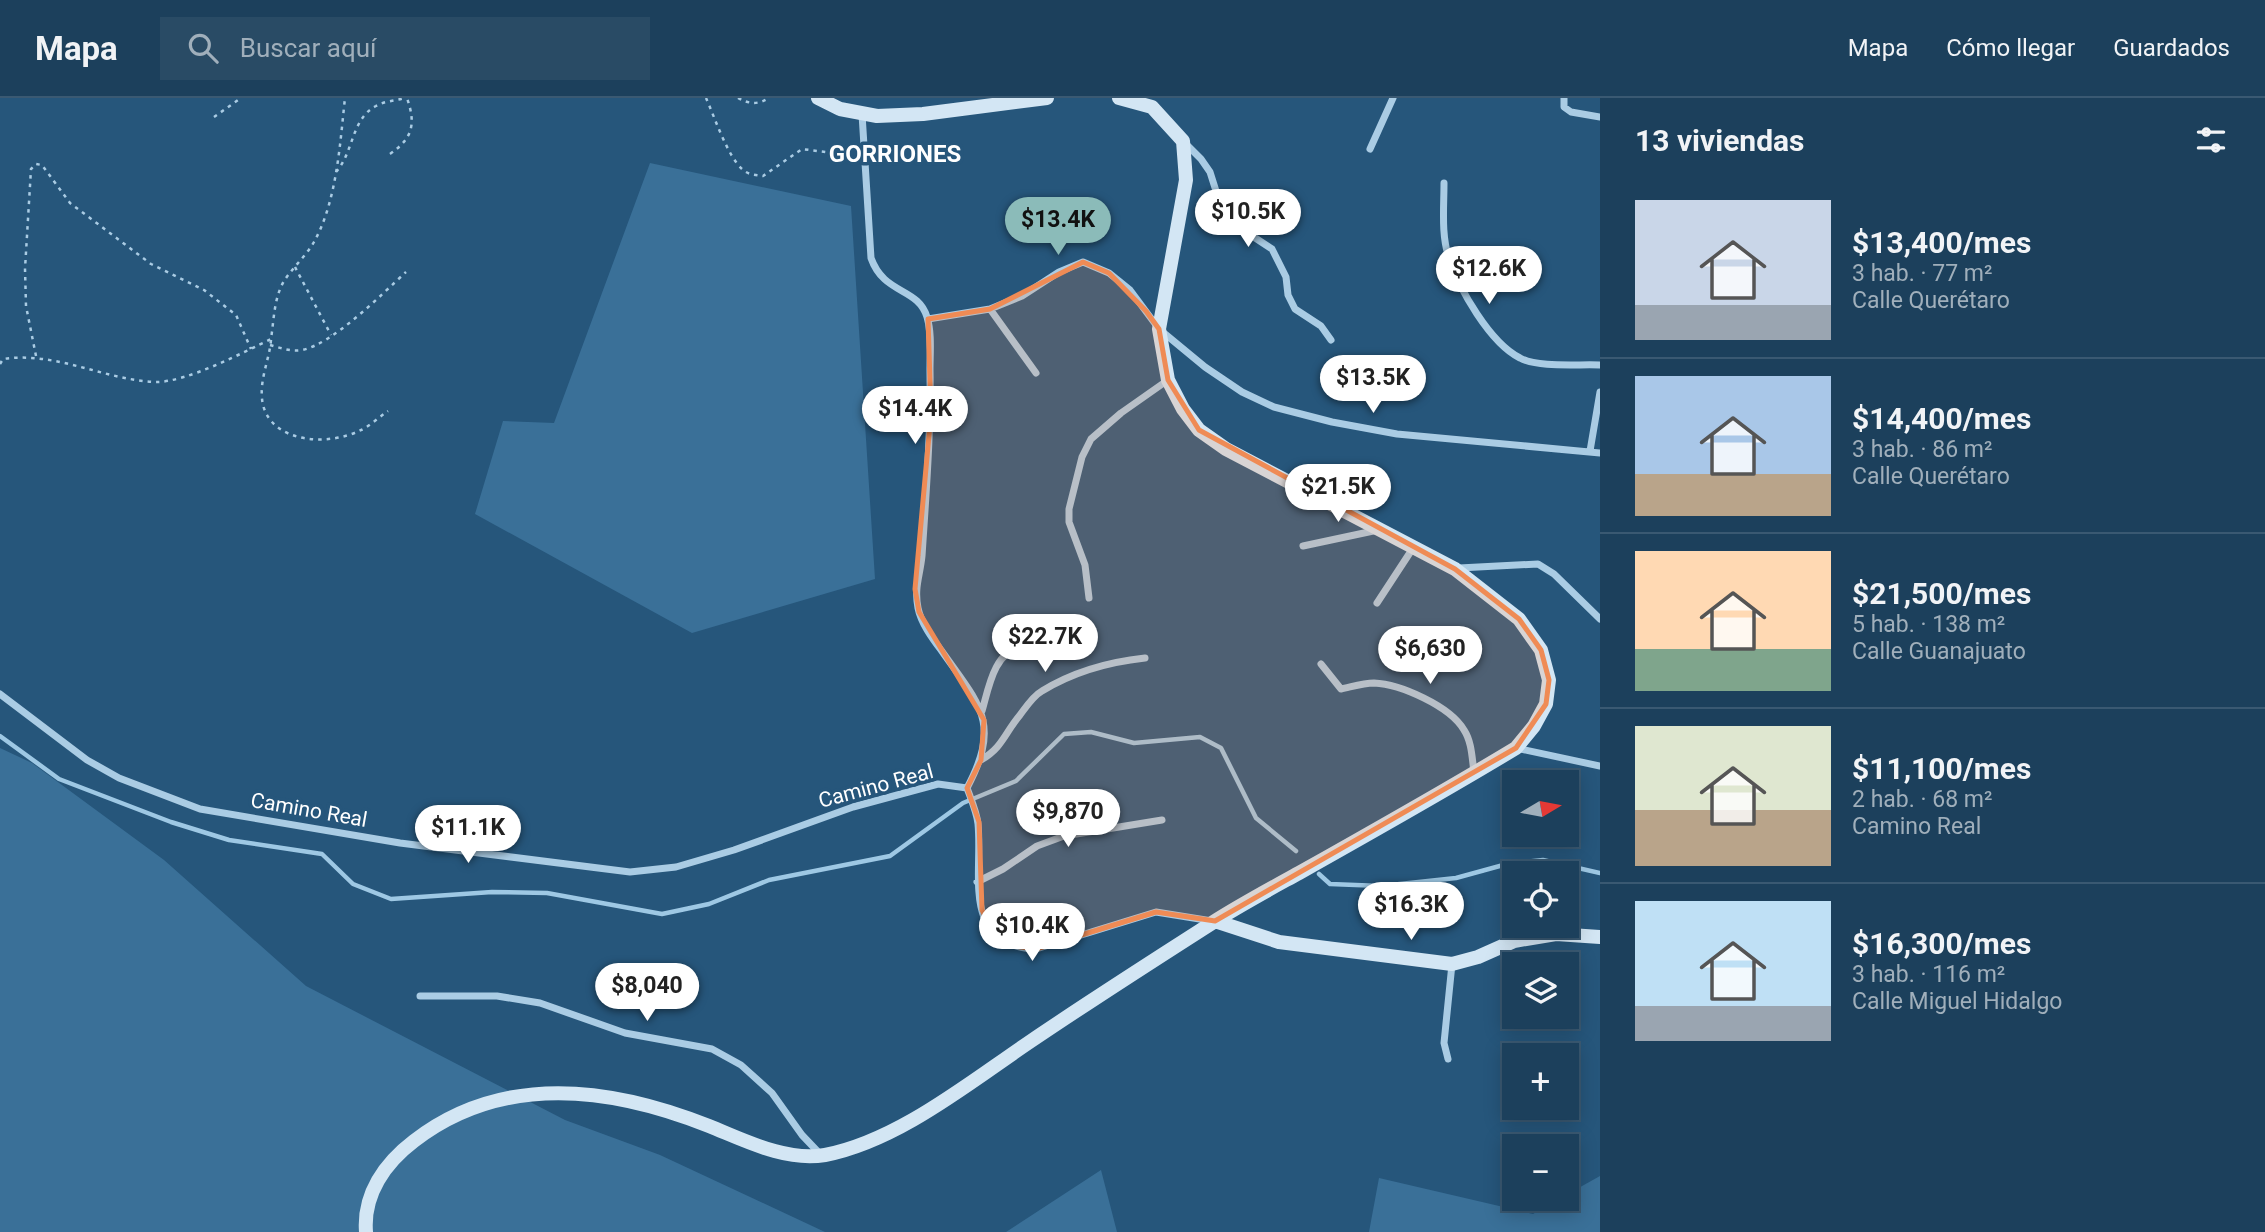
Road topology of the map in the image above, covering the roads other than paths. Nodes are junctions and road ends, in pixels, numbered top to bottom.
1 (818, 98) edge
2 (1047, 98) edge
3 (1119, 98) edge
4 (1393, 98) edge
5 (1564, 98) edge
6 (1152, 103) edge
7 (862, 113) junction
8 (1600, 117) edge
9 (1183, 141) junction
10 (1370, 149) dead end
11 (1444, 183) dead end
12 (990, 309) junction
13 (928, 319) junction
14 (1159, 329) junction
15 (1331, 340) dead end
16 (1600, 365) edge
17 (1036, 373) dead end
18 (1168, 380) junction
19 (1600, 392) edge
20 (1590, 451) junction
21 (1600, 453) edge
22 (1379, 530) junction
23 (1303, 545) dead end
24 (1413, 547) junction
25 (1455, 569) junction
26 (1090, 598) dead end
27 (1377, 603) dead end
28 (1600, 619) edge
29 (1021, 648) dead end
30 (1144, 658) dead end
31 (1321, 664) dead end
32 (0, 694) edge
33 (981, 712) junction
34 (1516, 748) junction
35 (981, 760) junction
36 (1600, 766) edge
37 (1474, 773) junction
38 (967, 788) junction
39 (1161, 820) dead end
40 (977, 882) junction
41 (1215, 921) junction
42 (1600, 937) edge
43 (1452, 964) junction
44 (420, 996) dead end
45 (1448, 1059) dead end
46 (821, 1156) junction
47 (366, 1232) edge

1 - 7 main road
2 - 7 main road
3 - 6 main road
4 - 10 street
5 - 8 street
6 - 9 main road
7 - 13 street
9 - 14 main road
9 - 15 street
11 - 16 street
12 - 13 street
12 - 14 street
12 - 17 street
13 - 33 street
14 - 18 main road
14 - 20 street
18 - 22 main road
18 - 26 street
19 - 20 street
20 - 21 street
22 - 23 street
22 - 24 main road
24 - 25 main road
24 - 27 street
25 - 28 street
25 - 34 main road
29 - 33 street
30 - 35 street
31 - 37 street
32 - 38 street, Camino Real
33 - 35 street
34 - 36 street
34 - 37 main road
35 - 38 street
37 - 41 main road
38 - 40 street
39 - 40 street
40 - 41 street
41 - 43 main road
41 - 46 main road
42 - 43 main road
43 - 45 street
44 - 46 street
46 - 47 main road

